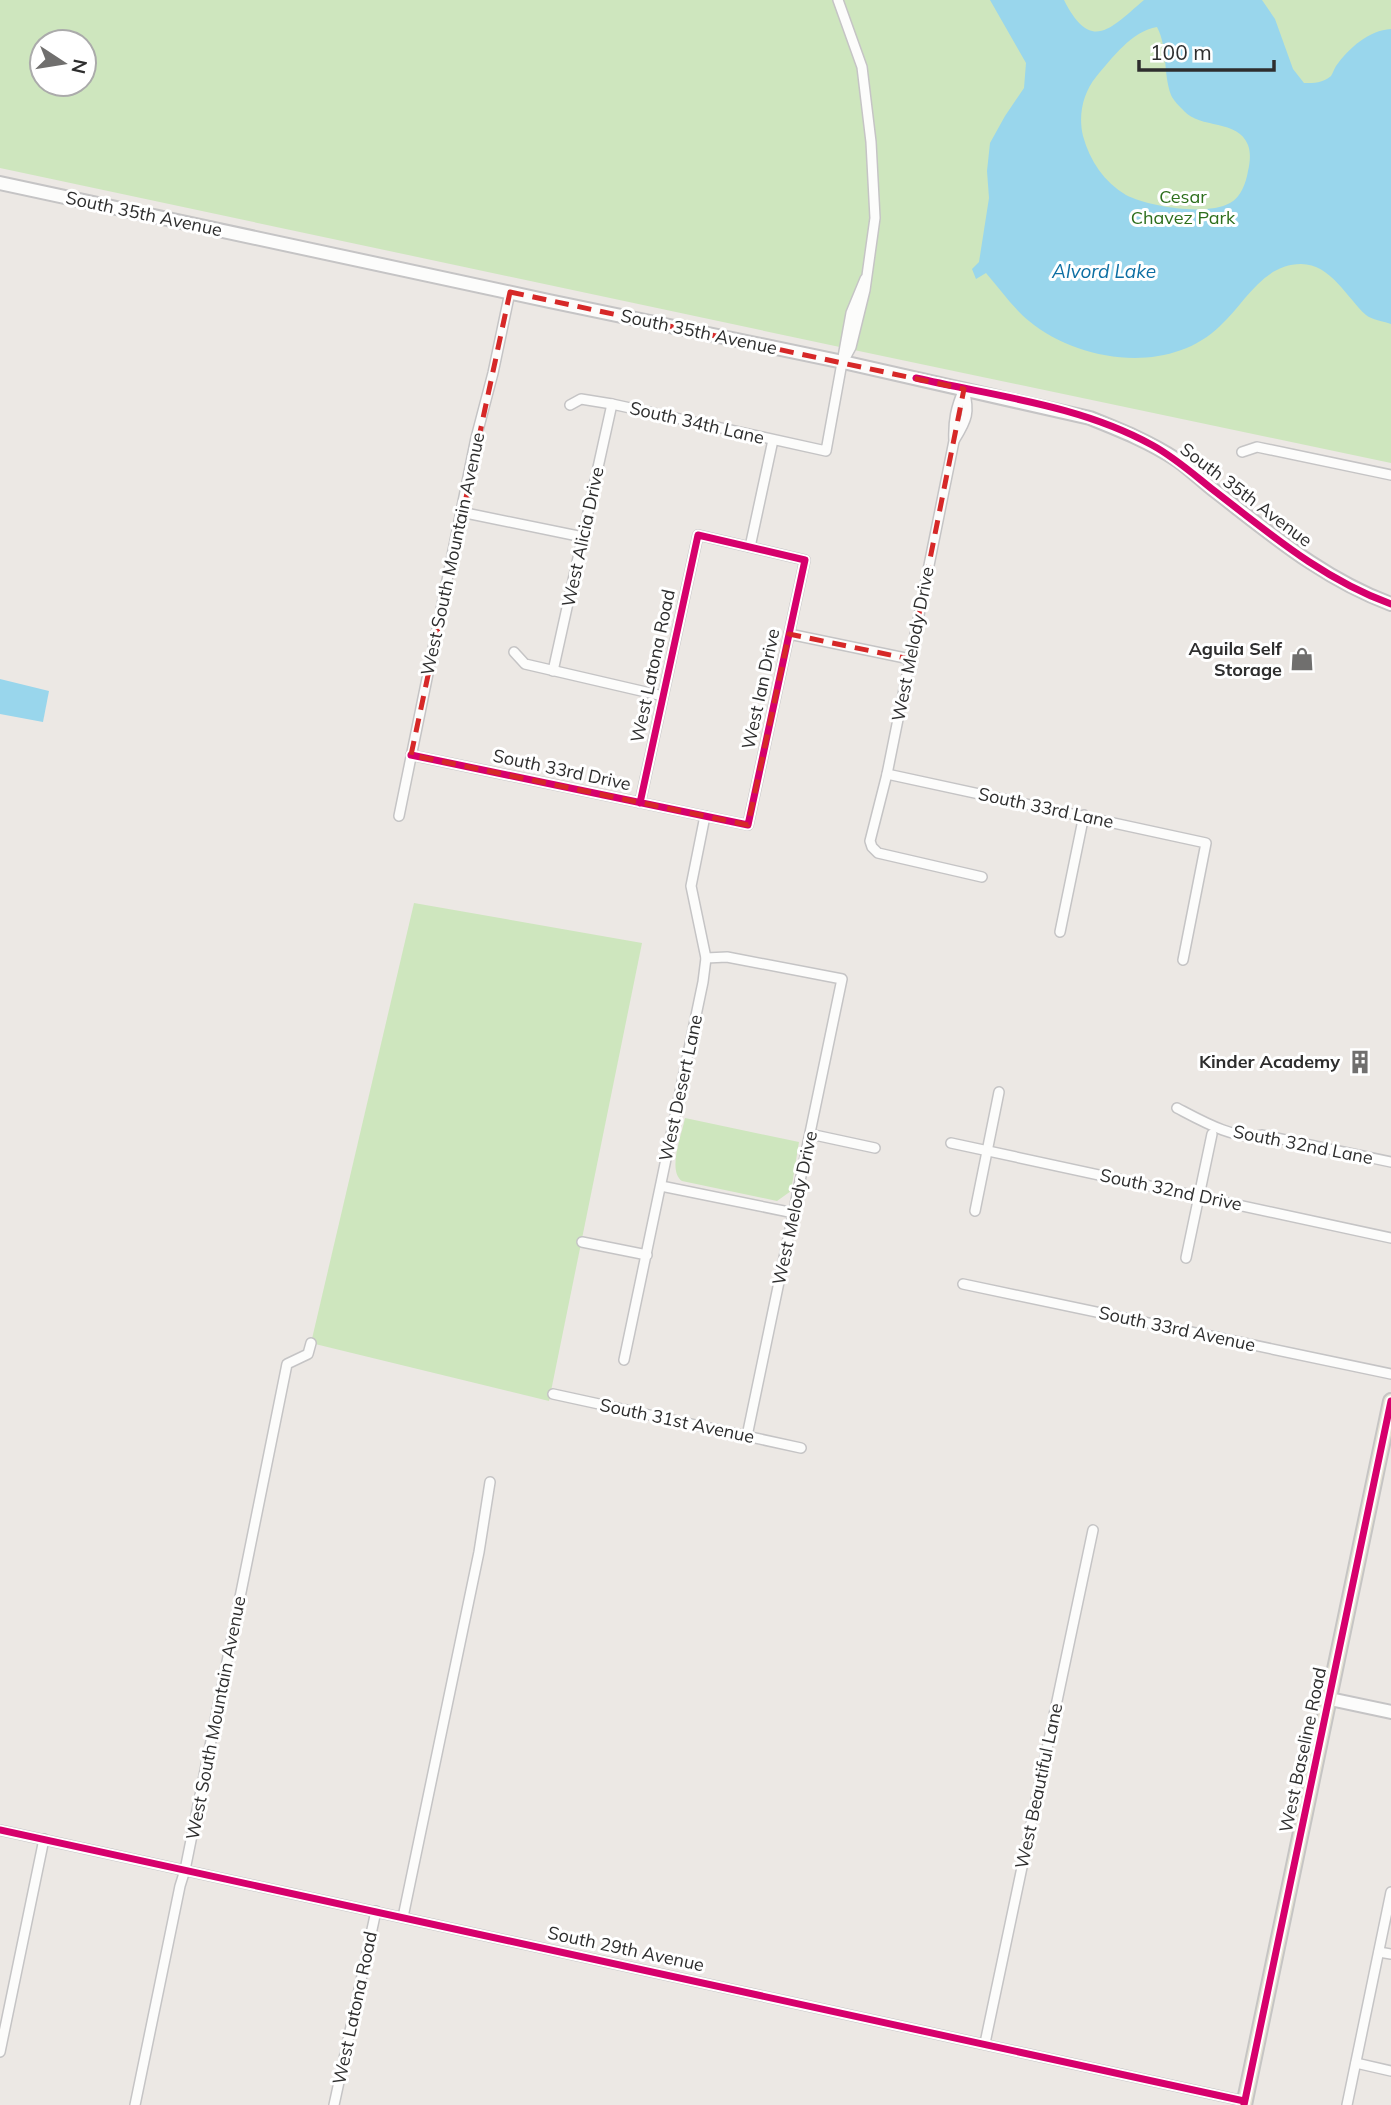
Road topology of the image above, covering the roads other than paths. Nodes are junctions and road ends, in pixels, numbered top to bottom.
1 (838, 0) edge
2 (0, 183) edge
3 (510, 292) junction
4 (843, 362) junction
5 (964, 389) junction
6 (612, 404) junction
7 (570, 405) dead end
8 (773, 440) junction
9 (1242, 452) dead end
10 (1391, 475) edge
11 (461, 512) junction
12 (583, 537) junction
13 (750, 547) junction
14 (1391, 604) edge
15 (789, 634) junction
16 (514, 652) dead end
17 (910, 659) junction
18 (553, 671) junction
19 (663, 696) junction
20 (411, 755) junction
21 (887, 774) junction
22 (640, 803) junction
23 (1084, 815) junction
24 (399, 816) dead end
25 (705, 816) junction
26 (748, 825) joint
27 (982, 877) dead end
28 (1060, 932) dead end
29 (706, 958) junction
30 (1183, 960) dead end
31 (999, 1092) dead end
32 (1177, 1108) dead end
33 (810, 1134) junction
34 (1212, 1134) dead end
35 (951, 1143) dead end
36 (875, 1147) dead end
37 (988, 1151) junction
38 (1391, 1162) edge
39 (662, 1186) junction
40 (1199, 1196) junction
41 (975, 1211) dead end
42 (794, 1213) junction
43 (1391, 1238) edge
44 (582, 1242) dead end
45 (647, 1255) junction
46 (1186, 1258) dead end
47 (963, 1284) dead end
48 (311, 1343) dead end
49 (624, 1360) dead end
50 (1391, 1374) edge
51 (552, 1394) dead end
52 (1391, 1401) edge
53 (747, 1436) junction
54 (800, 1448) dead end
55 (490, 1482) dead end
56 (1093, 1530) dead end
57 (1330, 1699) junction
58 (1391, 1712) edge
59 (0, 1830) edge
60 (44, 1839) junction
61 (185, 1870) junction
62 (1391, 1892) edge
63 (376, 1911) junction
64 (404, 1917) junction
65 (1379, 1952) junction
66 (1391, 1954) edge
67 (985, 2043) junction
68 (0, 2052) edge
69 (1356, 2063) junction
70 (1391, 2071) edge
71 (1244, 2103) edge
72 (135, 2105) edge
73 (334, 2105) edge
74 (1347, 2105) edge

1 - 4 street
2 - 3 main road, South 35th Avenue
3 - 4 main road, South 35th Avenue
3 - 11 street, West South Mountain Avenue
4 - 5 main road, South 35th Avenue
4 - 8 street, South 34th Lane
5 - 14 main road, South 35th Avenue
5 - 17 street, West Melody Drive
6 - 7 street, South 34th Lane
6 - 8 street, South 34th Lane
6 - 12 street, West Alicia Drive
8 - 13 street
9 - 10 street
11 - 12 street
11 - 20 street, West South Mountain Avenue
12 - 18 street, West Alicia Drive
13 - 15 street, West Ian Drive
13 - 19 street, West Latona Road
15 - 17 street
15 - 26 street, West Ian Drive
16 - 18 street
17 - 21 street, West Melody Drive
18 - 19 street
19 - 22 street, West Latona Road
20 - 22 street, South 33rd Drive
20 - 24 street, West South Mountain Avenue
21 - 23 street, South 33rd Lane
21 - 27 street, West Melody Drive
22 - 25 street, South 33rd Drive
23 - 28 street
23 - 30 street, South 33rd Lane
25 - 26 street, South 33rd Drive
25 - 29 street, West Desert Lane
29 - 33 street, West Melody Drive
29 - 39 street, West Desert Lane
31 - 37 street
32 - 38 street, South 32nd Lane
33 - 36 street
33 - 42 street, West Melody Drive
34 - 40 street
35 - 37 street, South 32nd Drive
37 - 40 street, South 32nd Drive
37 - 41 street
39 - 42 street
39 - 45 street, West Desert Lane
40 - 43 street, South 32nd Drive
40 - 46 street
42 - 53 street, West Melody Drive
44 - 45 street
45 - 49 street, West Desert Lane
47 - 50 street, South 33rd Avenue
48 - 61 street, West South Mountain Avenue
51 - 53 street, South 31st Avenue
52 - 57 main road, West Baseline Road
53 - 54 street, South 31st Avenue
55 - 64 street
56 - 67 street, West Beautiful Lane
57 - 58 main road
57 - 71 main road, West Baseline Road
59 - 60 street, South 29th Avenue
60 - 61 street, South 29th Avenue
60 - 68 street
61 - 63 street, South 29th Avenue
61 - 72 street, West South Mountain Avenue
62 - 65 street
63 - 64 street, South 29th Avenue
63 - 73 street, West Latona Road
64 - 67 street, South 29th Avenue
65 - 66 street
65 - 69 street
67 - 71 street, South 29th Avenue
69 - 70 street
69 - 74 street

